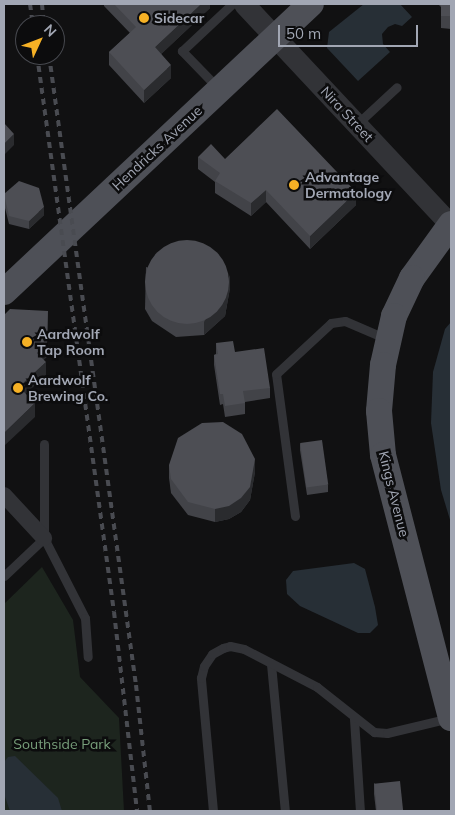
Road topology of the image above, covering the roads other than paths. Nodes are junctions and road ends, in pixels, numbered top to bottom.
1 (232, 4) edge
2 (244, 4) edge
3 (311, 4) edge
4 (275, 38) junction
5 (397, 87) dead end
6 (220, 90) junction
7 (357, 124) junction
8 (451, 224) edge
9 (4, 292) edge
10 (387, 339) junction
11 (44, 444) dead end
12 (5, 500) edge
13 (294, 516) dead end
14 (44, 538) junction
15 (4, 576) edge
16 (88, 657) dead end
17 (272, 664) junction
18 (448, 693) edge
19 (451, 718) edge
20 (354, 719) junction
21 (214, 811) edge
22 (285, 811) edge
23 (360, 811) edge

1 - 6 lane
2 - 4 street, Nira Street
3 - 4 main road, Hendricks Avenue
4 - 6 main road, Hendricks Avenue
4 - 7 street, Nira Street
5 - 7 lane
6 - 9 main road, Hendricks Avenue
7 - 8 street, Nira Street
8 - 10 main road, Kings Avenue
10 - 13 lane
10 - 18 main road, Kings Avenue
11 - 14 lane
12 - 14 street
14 - 15 lane
14 - 16 lane
17 - 20 lane
17 - 21 lane
17 - 22 lane
18 - 19 main road, Kings Avenue
19 - 20 lane
20 - 23 lane

